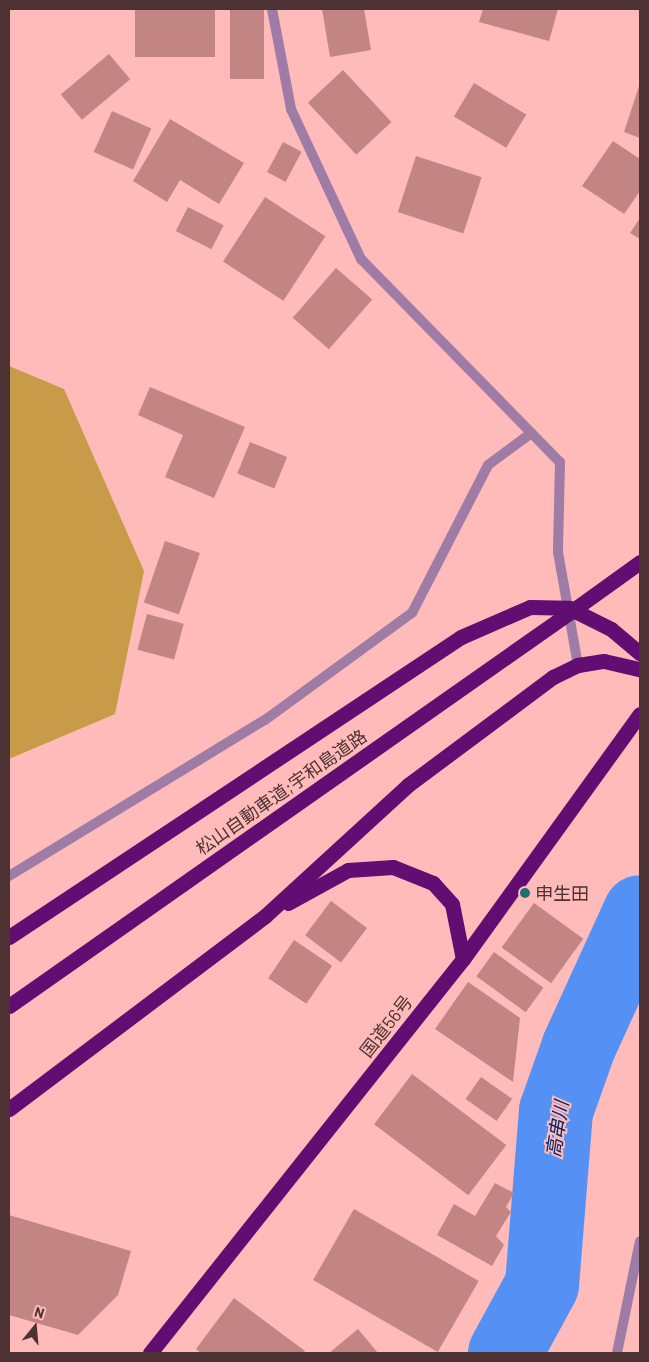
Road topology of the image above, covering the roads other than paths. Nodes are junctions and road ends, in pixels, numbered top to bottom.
1 (272, 9) edge
2 (530, 434) junction
3 (640, 562) edge
4 (572, 608) junction
5 (640, 653) edge
6 (578, 665) junction
7 (640, 669) edge
8 (640, 714) edge
9 (9, 876) edge
10 (265, 916) junction
11 (9, 937) edge
12 (463, 959) junction
13 (9, 1006) edge
14 (9, 1110) edge
15 (640, 1241) edge
16 (150, 1353) edge
17 (617, 1353) edge

1 - 2 street
2 - 4 street
2 - 9 street
3 - 4 highway, 松山自動車道;宇和島道路
4 - 5 highway
4 - 6 street
4 - 11 highway
4 - 13 highway, 松山自動車道;宇和島道路, bridge
6 - 7 highway
6 - 10 highway
8 - 12 highway, 国道56号
10 - 12 highway
10 - 14 highway
12 - 16 highway, 国道56号
15 - 17 street

